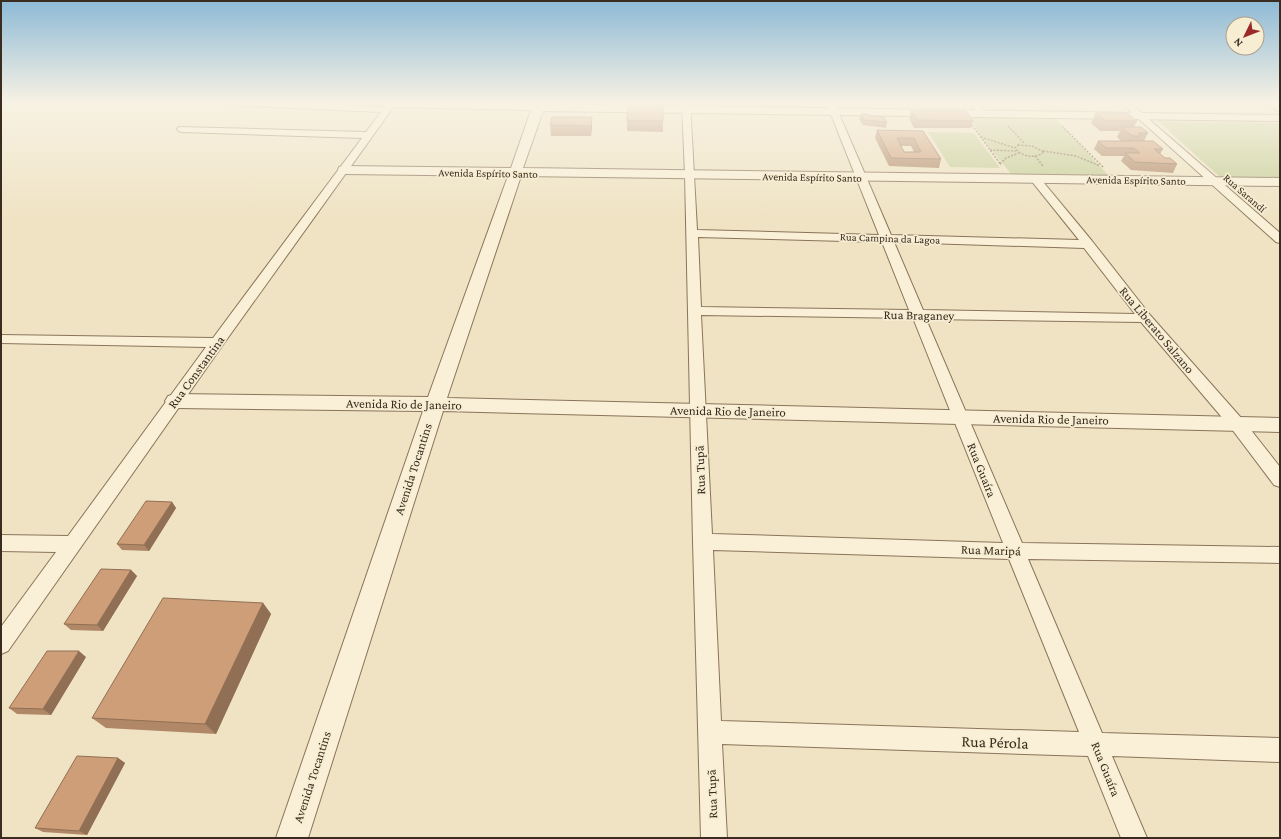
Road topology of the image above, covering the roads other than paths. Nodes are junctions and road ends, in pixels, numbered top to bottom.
1 (365, 141) edge
2 (526, 141) edge
3 (688, 141) edge
4 (846, 141) edge
5 (1169, 141) edge
6 (344, 170) junction
7 (515, 173) junction
8 (690, 175) junction
9 (861, 177) junction
10 (1035, 179) junction
11 (1213, 181) junction
12 (1280, 182) edge
13 (691, 233) junction
14 (887, 238) junction
15 (1280, 239) edge
16 (1088, 244) junction
17 (694, 311) junction
18 (918, 315) junction
19 (1145, 318) junction
20 (1, 338) edge
21 (217, 343) junction
22 (175, 401) junction
23 (435, 404) junction
24 (697, 410) junction
25 (960, 417) junction
26 (1236, 424) junction
27 (1280, 425) edge
28 (1280, 480) edge
29 (1, 542) edge
30 (702, 542) junction
31 (73, 544) junction
32 (1016, 551) junction
33 (1280, 555) edge
34 (1, 644) edge
35 (710, 732) junction
36 (1096, 745) junction
37 (1280, 750) edge
38 (292, 838) edge
39 (714, 838) edge
40 (1134, 838) edge

1 - 6 street, Rua Constantina
2 - 7 street, Avenida Tocantins
3 - 8 street, Rua Tupã
4 - 9 street, Rua Guaíra
5 - 11 street, Rua Sarandí
6 - 7 street, Avenida Espírito Santo
6 - 21 street, Rua Constantina
7 - 8 street, Avenida Espírito Santo
7 - 23 street, Avenida Tocantins
8 - 9 street, Avenida Espírito Santo
8 - 13 street, Rua Tupã
9 - 10 street, Avenida Espírito Santo
9 - 14 street, Rua Guaíra
10 - 11 street, Avenida Espírito Santo
10 - 16 street, Rua Liberato Salzano
11 - 12 street, Avenida Espírito Santo
11 - 15 street, Rua Sarandí
13 - 14 street, Rua Campina da Lagoa
13 - 17 street, Rua Tupã
14 - 16 street, Rua Campina da Lagoa
14 - 18 street, Rua Guaíra
16 - 19 street, Rua Liberato Salzano
17 - 18 street, Rua Braganey
17 - 24 street, Rua Tupã
18 - 19 street, Rua Braganey
18 - 25 street, Rua Guaíra
19 - 26 street, Rua Liberato Salzano
20 - 21 street
21 - 22 street, Rua Constantina
22 - 23 street, Avenida Rio de Janeiro
22 - 31 street, Rua Constantina
23 - 24 street, Avenida Rio de Janeiro
23 - 38 street, Avenida Tocantins
24 - 25 street, Avenida Rio de Janeiro
24 - 30 street, Rua Tupã
25 - 26 street, Avenida Rio de Janeiro
25 - 32 street, Rua Guaíra
26 - 27 street, Avenida Rio de Janeiro
26 - 28 street, Rua Liberato Salzano
29 - 31 street
30 - 32 street, Rua Maripá
30 - 35 street, Rua Tupã
31 - 34 street, Rua Constantina
32 - 33 street, Rua Maripá
32 - 36 street, Rua Guaíra
35 - 36 street, Rua Pérola
35 - 39 street, Rua Tupã
36 - 37 street, Rua Pérola
36 - 40 street, Rua Guaíra

